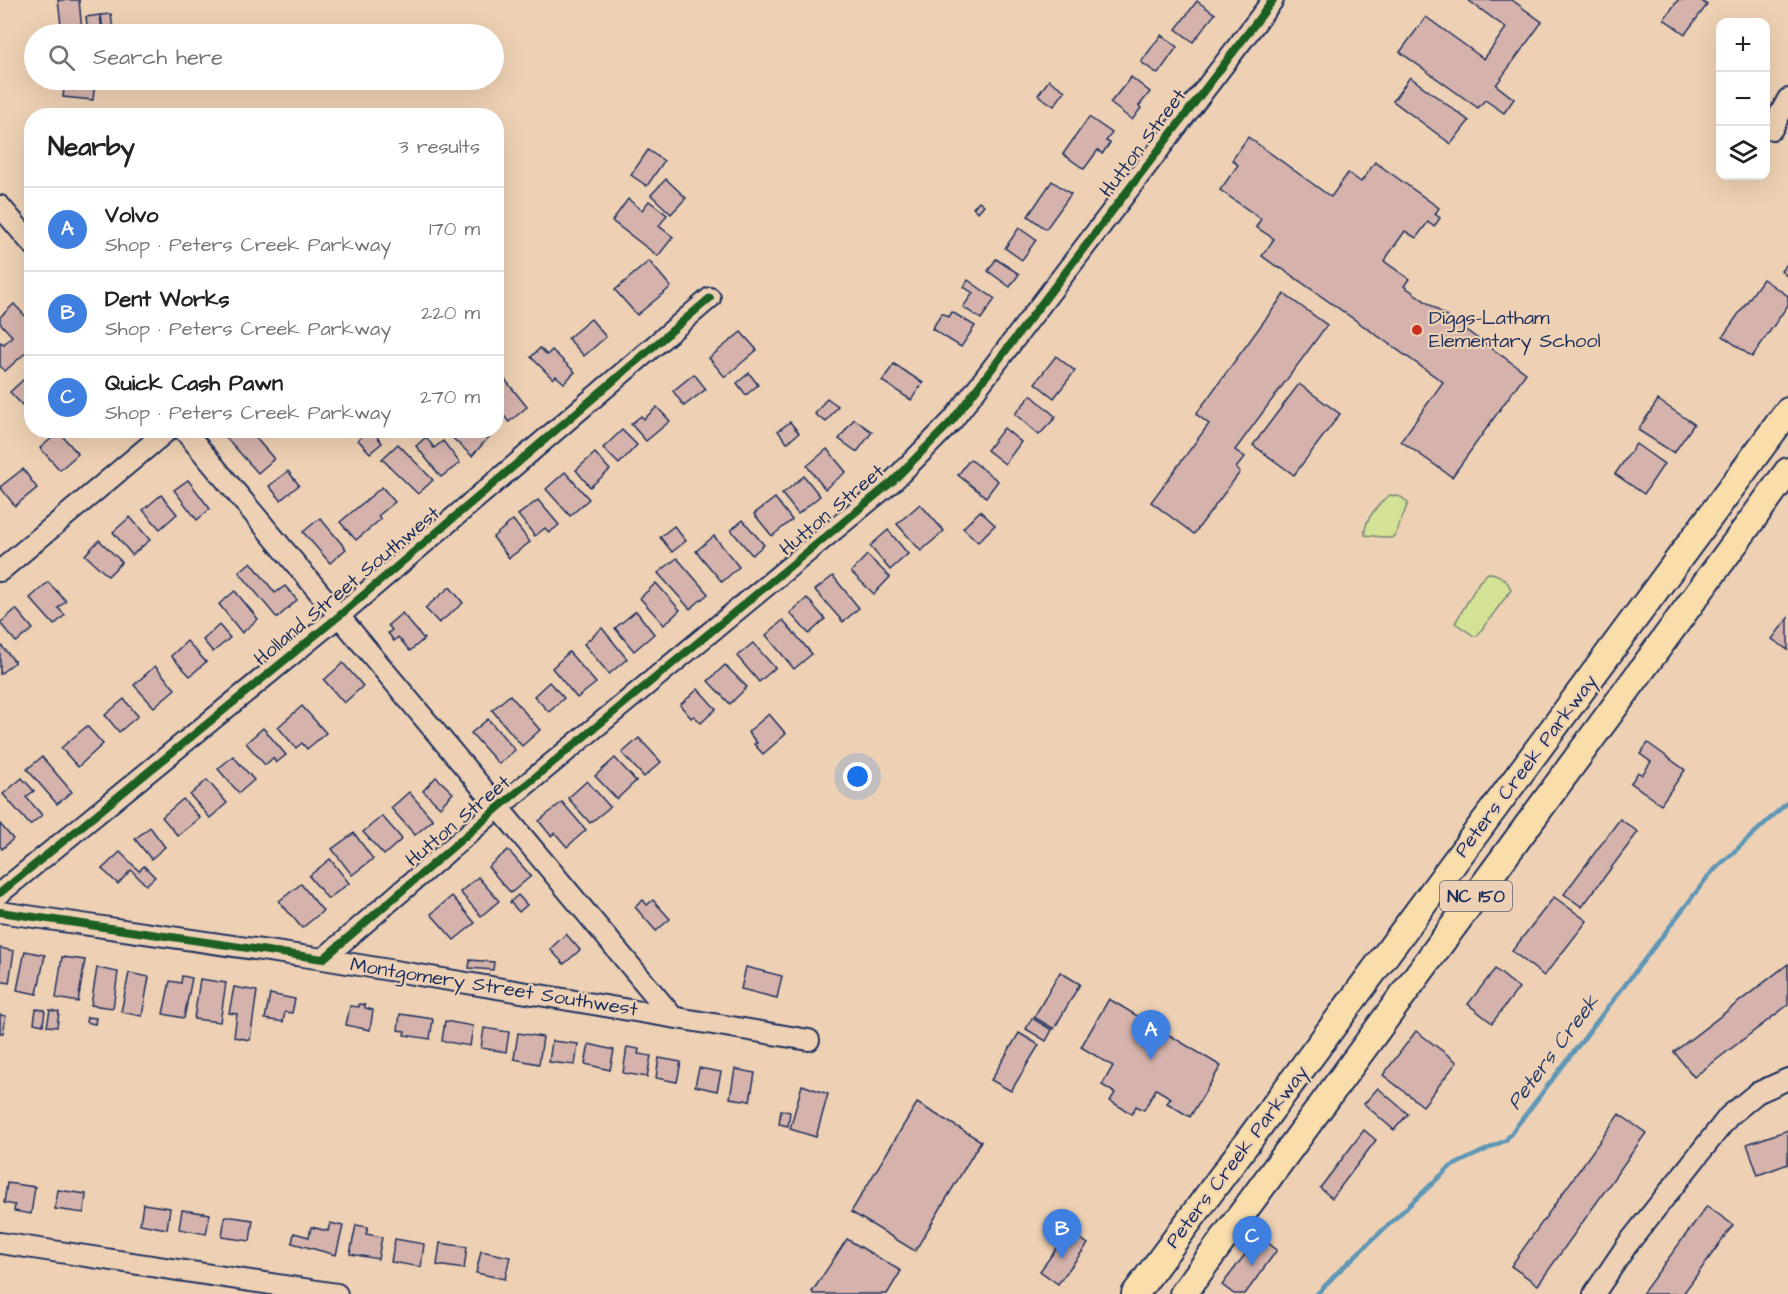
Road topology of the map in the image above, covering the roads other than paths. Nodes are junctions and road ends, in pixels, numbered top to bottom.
1 (1273, 0) edge
2 (1788, 99) edge
3 (1772, 129) dead end
4 (0, 206) edge
5 (24, 234) edge
6 (710, 298) dead end
7 (1788, 411) edge
8 (158, 438) edge
9 (191, 438) edge
10 (1779, 442) edge
11 (1788, 471) edge
12 (0, 571) edge
13 (339, 616) junction
14 (499, 807) junction
15 (0, 893) edge
16 (0, 912) edge
17 (322, 959) junction
18 (673, 1017) junction
19 (809, 1040) dead end
20 (1314, 1053) junction
21 (1345, 1075) junction
22 (1788, 1079) edge
23 (1177, 1237) junction
24 (0, 1243) edge
25 (1209, 1260) junction
26 (274, 1289) edge
27 (337, 1294) edge
28 (1135, 1294) edge
29 (1183, 1294) edge
30 (1594, 1294) edge

1 - 14 street, Hutton Street
2 - 3 street
4 - 5 street
6 - 13 street, Holland Street Southwest
7 - 10 main road, Peters Creek Parkway / NC 150
8 - 12 street
9 - 13 street
10 - 20 main road, Peters Creek Parkway / NC 150
11 - 21 main road, Peters Creek Parkway / NC 150
13 - 14 street
13 - 15 street, Holland Street Southwest
14 - 17 street, Hutton Street
14 - 18 street
16 - 17 street, Montgomery Street Southwest
17 - 18 street, Montgomery Street Southwest
18 - 19 street, Montgomery Street Southwest
20 - 21 main road
20 - 23 main road, Peters Creek Parkway / NC 150
21 - 25 main road, Peters Creek Parkway / NC 150
22 - 30 street
23 - 25 main road
23 - 28 main road, Peters Creek Parkway / NC 150
24 - 26 street
25 - 29 main road, Peters Creek Parkway / NC 150
26 - 27 street

